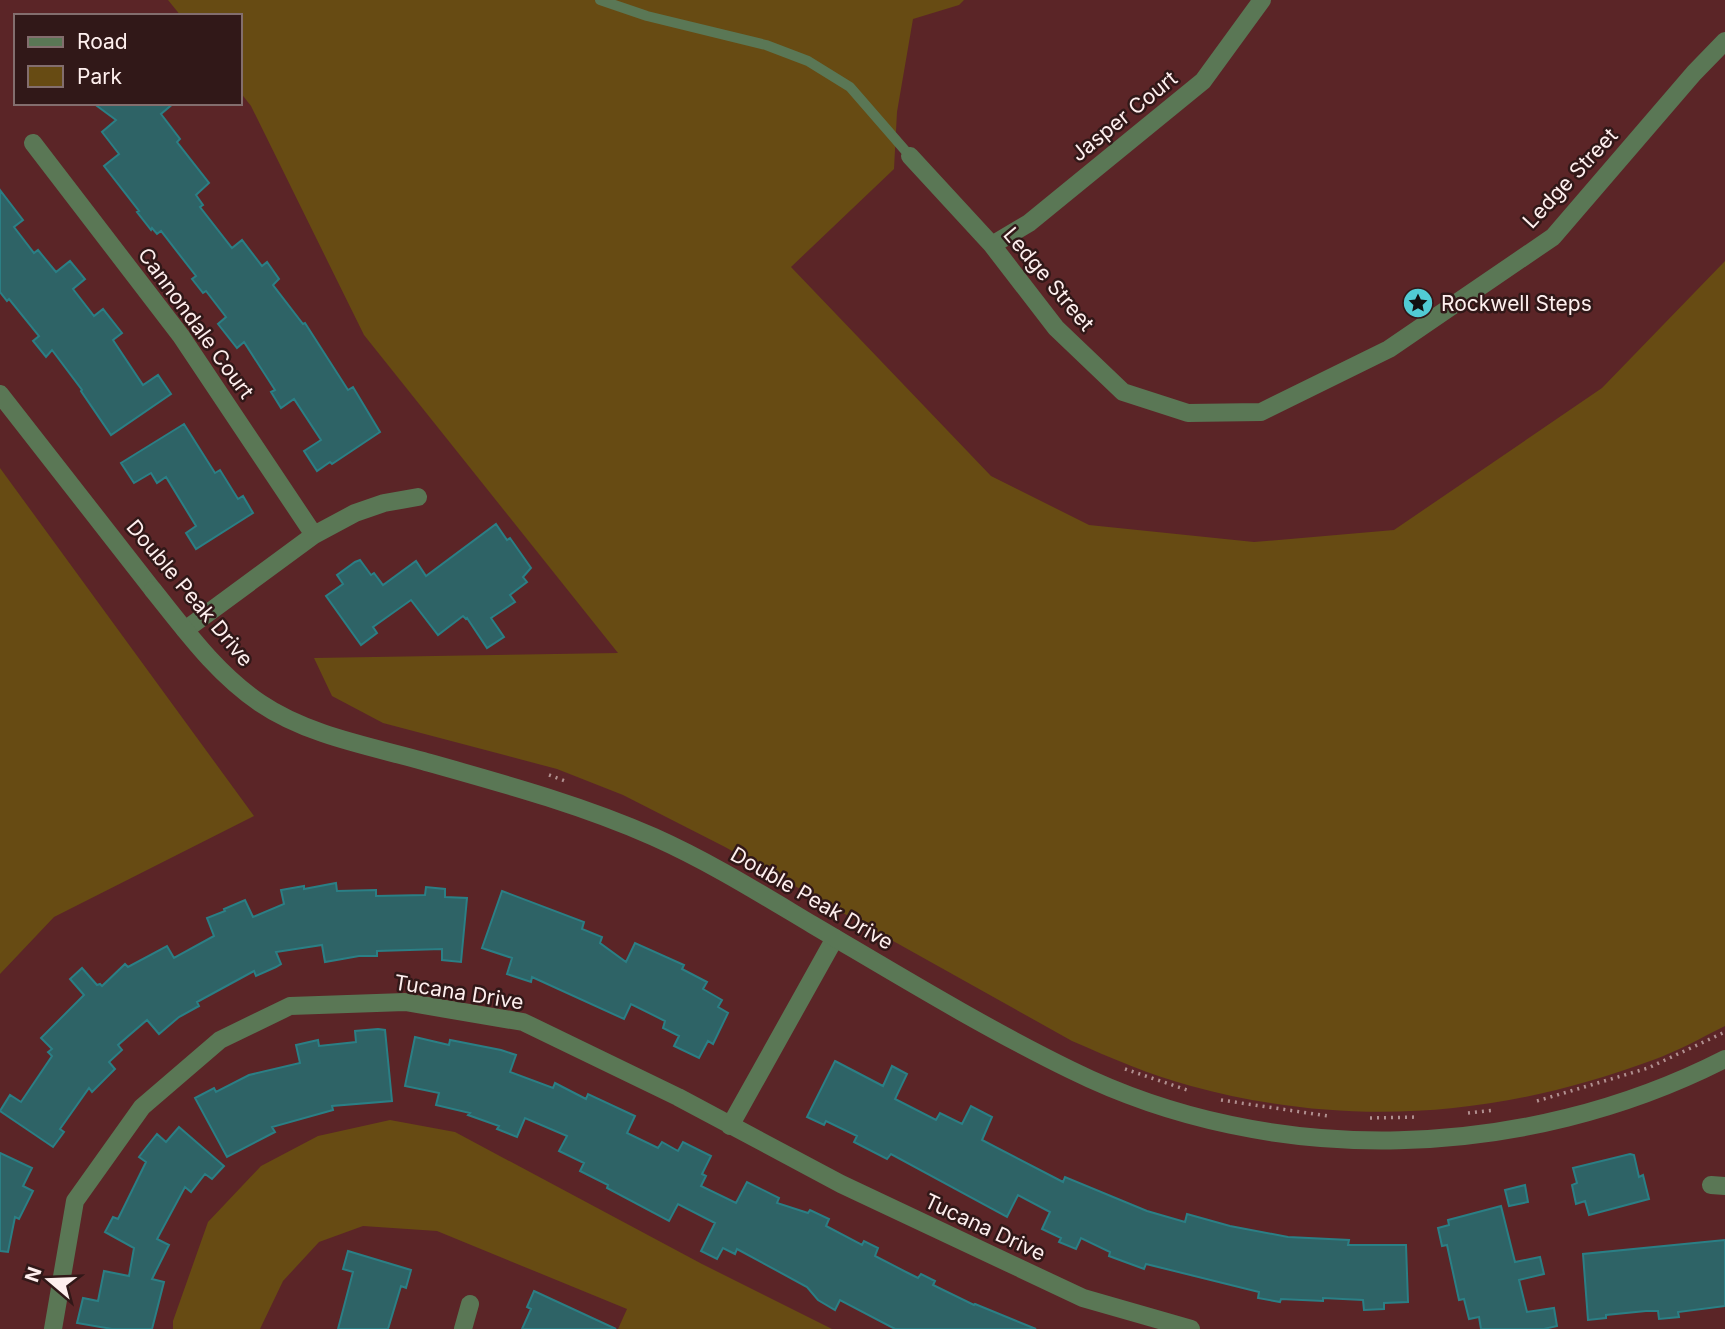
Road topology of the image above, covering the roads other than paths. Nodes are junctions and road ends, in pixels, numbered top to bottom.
1 (600, 0) edge
2 (1262, 0) edge
3 (1725, 41) edge
4 (33, 143) dead end
5 (910, 156) joint
6 (992, 245) junction
7 (0, 394) edge
8 (418, 497) dead end
9 (314, 535) junction
10 (185, 630) junction
11 (835, 938) junction
12 (1725, 1059) edge
13 (730, 1126) junction
14 (470, 1304) dead end
15 (53, 1329) edge
16 (463, 1329) edge
17 (1191, 1329) edge

1 - 5 lane, Ledge Street
2 - 6 street, Jasper Court
3 - 6 street, Ledge Street
4 - 9 street, Cannondale Court
5 - 6 street, Ledge Street
7 - 10 street, Double Peak Drive
8 - 9 street
9 - 10 street
10 - 11 street, Double Peak Drive
11 - 12 street, Double Peak Drive
11 - 13 street
13 - 15 street, Tucana Drive
13 - 17 street, Tucana Drive
14 - 16 street

